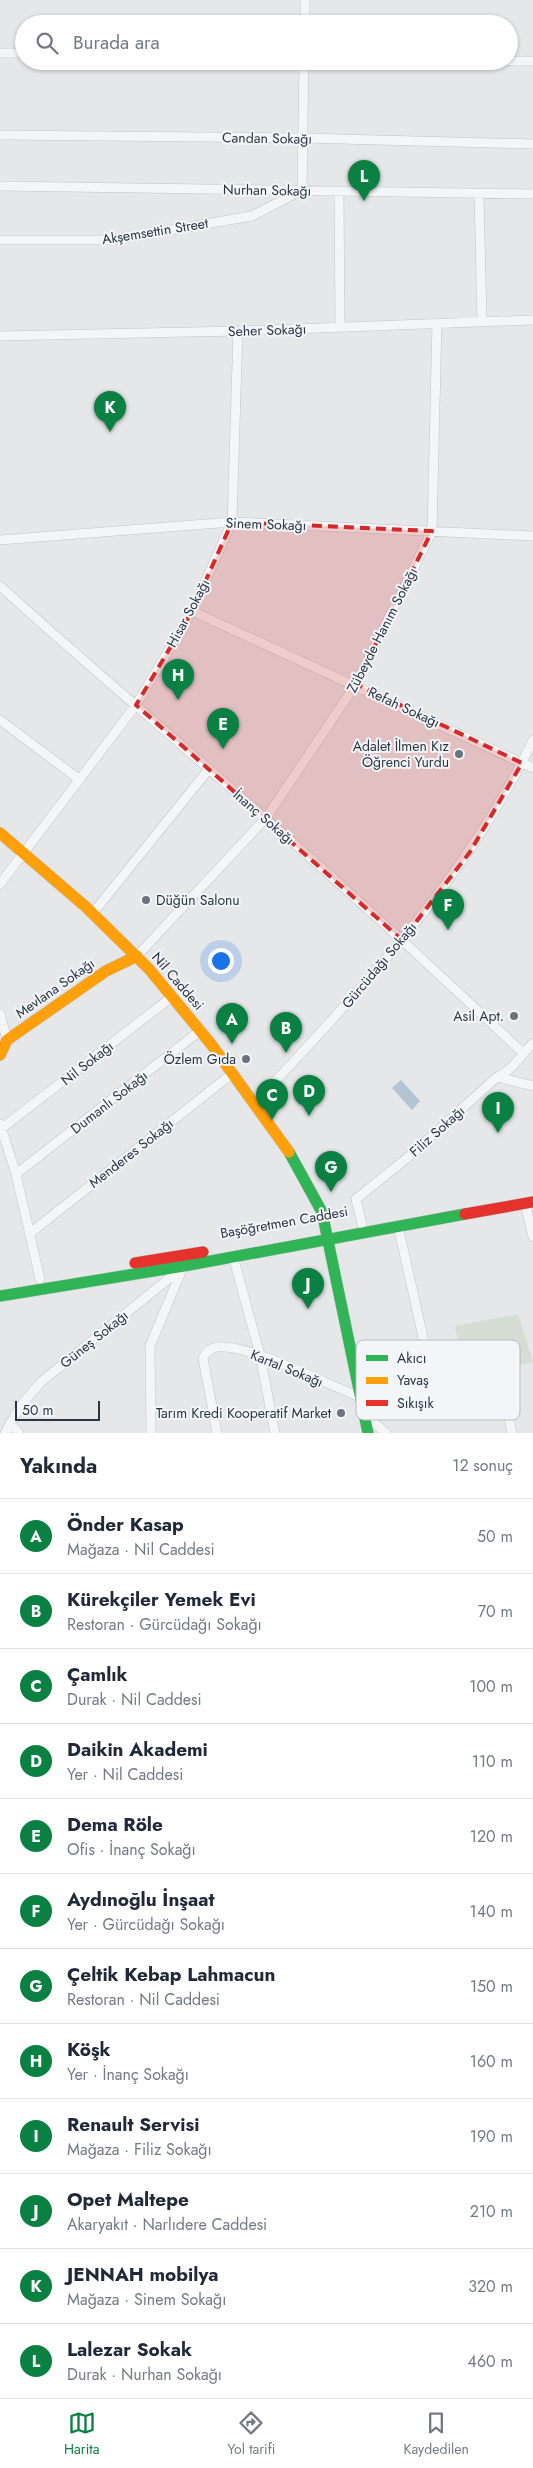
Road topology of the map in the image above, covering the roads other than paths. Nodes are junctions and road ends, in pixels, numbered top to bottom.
1 (306, 0) edge
2 (305, 15) edge
3 (0, 53) edge
4 (15, 53) edge
5 (518, 61) edge
6 (533, 61) edge
7 (304, 70) edge
8 (0, 135) edge
9 (303, 138) junction
10 (533, 144) edge
11 (0, 186) edge
12 (302, 190) junction
13 (339, 192) junction
14 (480, 194) junction
15 (533, 194) edge
16 (0, 240) edge
17 (533, 320) edge
18 (482, 321) junction
19 (437, 323) junction
20 (340, 327) junction
21 (238, 331) junction
22 (0, 336) edge
23 (232, 522) junction
24 (432, 531) junction
25 (533, 536) edge
26 (0, 540) edge
27 (0, 586) edge
28 (192, 611) junction
29 (356, 684) junction
30 (136, 705) junction
31 (0, 720) edge
32 (533, 740) edge
33 (522, 763) junction
34 (533, 768) edge
35 (209, 769) junction
36 (80, 780) junction
37 (266, 818) junction
38 (0, 833) edge
39 (25, 854) junction
40 (0, 884) edge
41 (93, 913) junction
42 (402, 940) junction
43 (136, 956) junction
44 (173, 996) junction
45 (0, 1014) edge
46 (201, 1030) junction
47 (7, 1040) junction
48 (533, 1043) edge
49 (522, 1052) junction
50 (0, 1055) edge
51 (233, 1073) junction
52 (497, 1077) junction
53 (533, 1086) edge
54 (256, 1102) junction
55 (0, 1127) edge
56 (16, 1174) junction
57 (530, 1199) edge
58 (362, 1224) junction
59 (398, 1226) junction
60 (29, 1234) junction
61 (327, 1234) junction
62 (533, 1238) edge
63 (192, 1254) junction
64 (233, 1256) junction
65 (184, 1266) junction
66 (41, 1284) junction
67 (0, 1285) edge
68 (0, 1296) edge
69 (424, 1340) edge
70 (260, 1355) junction
71 (356, 1377) edge
72 (356, 1395) edge
73 (365, 1420) edge
74 (371, 1420) edge
75 (509, 1420) edge
76 (10, 1423) junction
77 (5, 1433) edge
78 (19, 1433) edge
79 (151, 1433) edge
80 (217, 1433) edge
81 (275, 1433) edge
82 (368, 1433) edge
83 (386, 1433) edge
84 (512, 1433) edge

1 - 2 street
3 - 4 street
5 - 6 street
7 - 9 street
8 - 9 street, Candan Sokağı
9 - 10 street, Candan Sokağı
9 - 12 street
11 - 12 street, Nurhan Sokağı
12 - 13 street, Nurhan Sokağı
12 - 16 street, Akşemsettin Street
13 - 14 street, Nurhan Sokağı
13 - 20 street
14 - 15 street, Nurhan Sokağı
14 - 18 street
17 - 18 street, Seher Sokağı
18 - 19 street, Seher Sokağı
19 - 20 street, Seher Sokağı
19 - 24 street, Zübeyde Hanım Sokağı
20 - 21 street, Seher Sokağı
21 - 22 street, Seher Sokağı
21 - 23 street, Hisar Sokağı
23 - 24 street, Sinem Sokağı
23 - 26 street, Sinem Sokağı
23 - 28 street, Hisar Sokağı
24 - 25 street, Sinem Sokağı
24 - 29 street, Zübeyde Hanım Sokağı
27 - 30 street, İnanç Sokağı
28 - 29 street, Refah Sokağı
28 - 30 street, Hisar Sokağı
29 - 33 street, Refah Sokağı
29 - 37 street, Zübeyde Hanım Sokağı
30 - 35 street, İnanç Sokağı
30 - 36 street, Hisar Sokağı
31 - 36 street
32 - 33 street, Gürcüdağı Sokağı
33 - 34 street, Refah Sokağı
33 - 42 street, Gürcüdağı Sokağı
35 - 37 street, İnanç Sokağı
35 - 41 street
36 - 39 street, Hisar Sokağı
37 - 42 street, İnanç Sokağı
37 - 43 street, Zübeyde Hanım Sokağı
38 - 39 main road, Nil Caddesi
39 - 40 street, Hisar Sokağı
39 - 41 main road, Nil Caddesi
41 - 43 main road, Nil Caddesi
42 - 49 street, İnanç Sokağı
42 - 54 street, Gürcüdağı Sokağı
43 - 44 main road, Nil Caddesi
43 - 47 main road, Mevlana Sokağı
44 - 46 main road, Nil Caddesi
44 - 55 street, Nil Sokağı
45 - 47 street
46 - 51 main road, Nil Caddesi
46 - 56 street, Dumanlı Sokağı
47 - 50 main road
48 - 49 street, Filiz Sokağı
49 - 52 street, Filiz Sokağı
51 - 54 main road, Nil Caddesi
51 - 60 street, Menderes Sokağı
52 - 53 street
52 - 58 street, Filiz Sokağı
54 - 61 main road, Nil Caddesi
55 - 56 street
56 - 60 street
57 - 58 main road, Başöğretmen Caddesi
57 - 59 main road, Başöğretmen Caddesi
57 - 62 street
58 - 61 main road, Başöğretmen Caddesi
59 - 61 main road, Başöğretmen Caddesi
59 - 69 street
60 - 66 street
61 - 63 main road, Başöğretmen Caddesi
61 - 64 main road, Başöğretmen Caddesi
61 - 71 main road, Nil Caddesi
63 - 65 street, Güneş Sokağı
63 - 66 main road, Başöğretmen Caddesi
64 - 65 main road, Başöğretmen Caddesi
64 - 70 street
65 - 66 main road, Başöğretmen Caddesi
65 - 76 street, Güneş Sokağı
65 - 79 street
66 - 67 main road, Başöğretmen Caddesi
66 - 68 main road, Başöğretmen Caddesi
70 - 72 street, Kartal Sokağı
70 - 80 street, Kartal Sokağı
70 - 81 street
73 - 82 main road, Nil Caddesi
74 - 83 street
75 - 84 street
76 - 77 street, Güneş Sokağı
76 - 78 street

